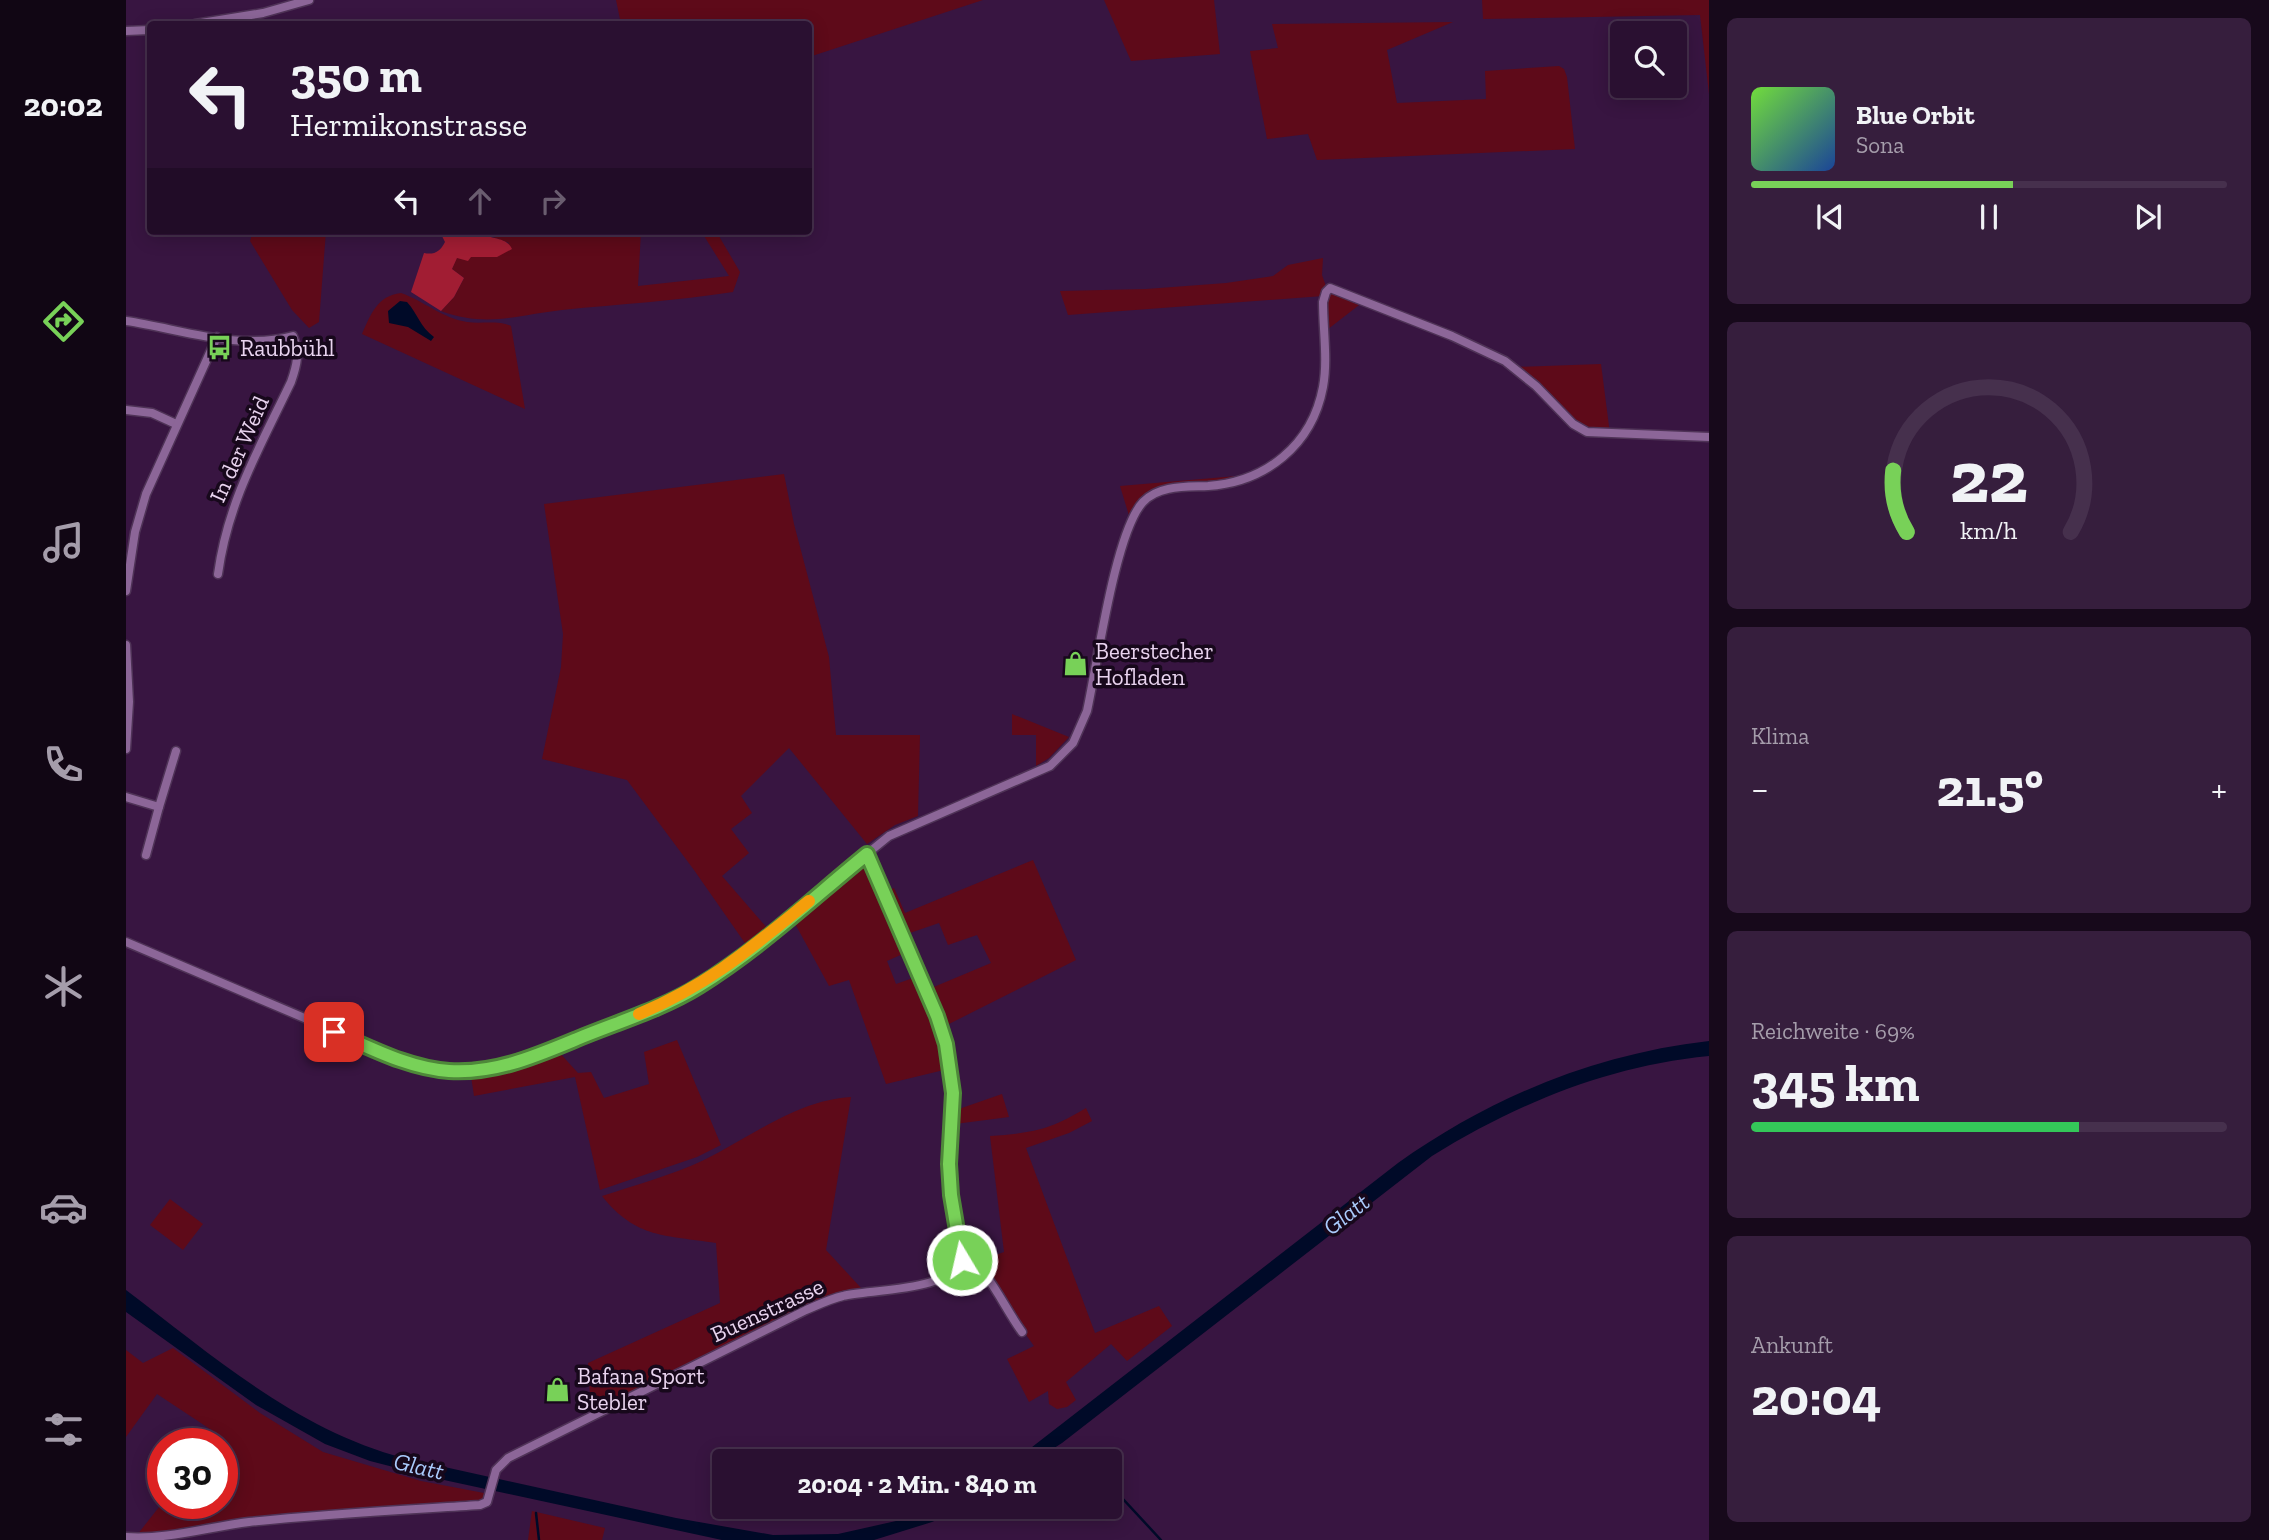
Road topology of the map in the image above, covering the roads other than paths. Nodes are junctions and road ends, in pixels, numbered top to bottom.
1 (309, 0) edge
2 (214, 21) edge
3 (147, 30) edge
4 (126, 31) edge
5 (126, 321) edge
6 (217, 337) junction
7 (126, 410) edge
8 (176, 424) junction
9 (1709, 438) edge
10 (218, 574) dead end
11 (126, 591) edge
12 (126, 645) edge
13 (126, 749) edge
14 (176, 751) dead end
15 (126, 797) edge
16 (159, 807) junction
17 (867, 854) junction
18 (146, 855) dead end
19 (126, 942) edge
20 (962, 1252) junction
21 (1022, 1332) dead end
22 (126, 1537) edge

1 - 2 street
3 - 4 street
5 - 6 street
6 - 8 street
6 - 10 street, In der Weid
7 - 8 street
8 - 11 street
9 - 17 street
12 - 13 street
14 - 16 street
15 - 16 street
16 - 18 street
17 - 19 street
17 - 20 street
20 - 21 street
20 - 22 street, Buenstrasse

